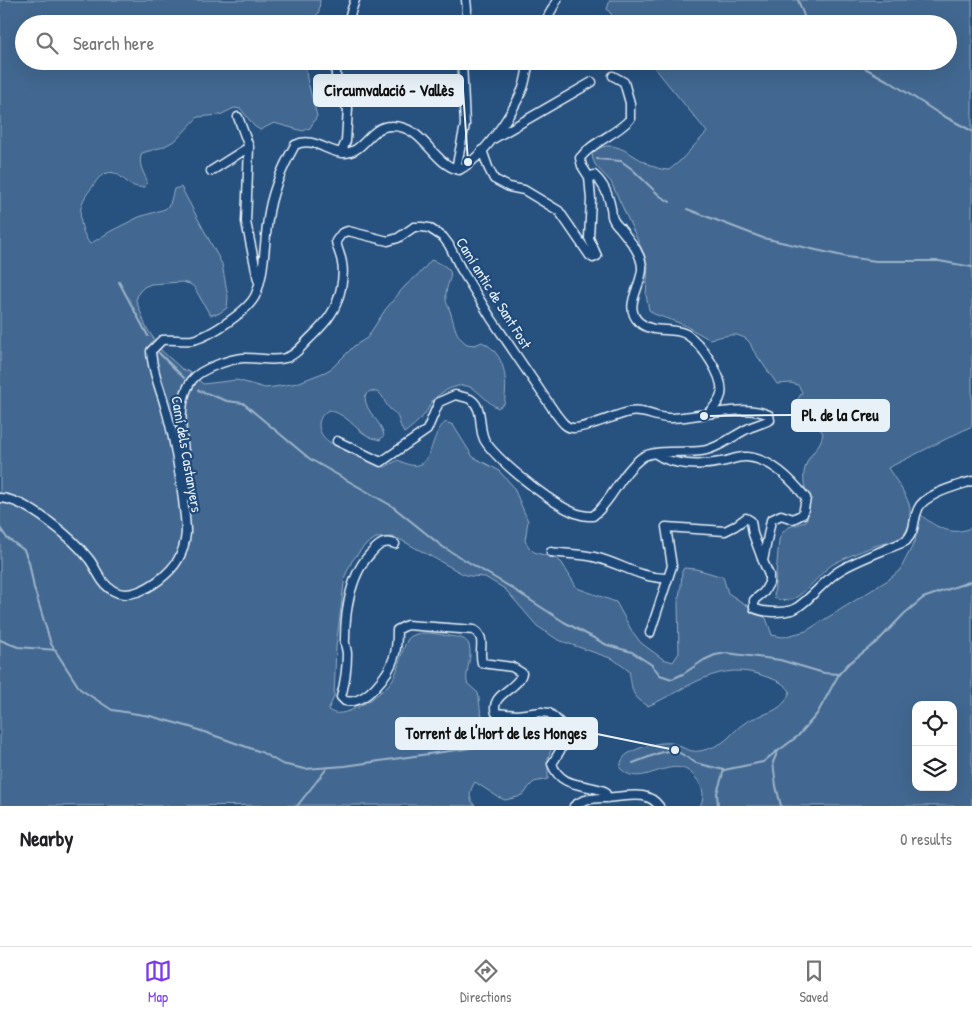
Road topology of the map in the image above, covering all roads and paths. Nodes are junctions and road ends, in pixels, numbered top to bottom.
1 (355, 0) edge
2 (466, 0) edge
3 (557, 0) edge
4 (350, 15) edge
5 (467, 15) edge
6 (549, 15) edge
7 (336, 70) edge
8 (462, 70) edge
9 (527, 70) edge
10 (613, 76) dead end
11 (592, 82) dead end
12 (238, 118) dead end
13 (489, 142) junction
14 (249, 148) junction
15 (482, 150) junction
16 (341, 153) junction
17 (456, 169) junction
18 (211, 171) dead end
19 (589, 177) junction
20 (259, 285) junction
21 (708, 413) junction
22 (337, 441) dead end
23 (656, 454) junction
24 (972, 481) edge
25 (0, 498) edge
26 (183, 498) junction
27 (395, 544) dead end
28 (551, 552) dead end
29 (763, 561) junction
30 (668, 578) junction
31 (650, 633) dead end
32 (608, 798) junction
33 (574, 806) edge
34 (659, 806) edge

1 - 4 street
2 - 5 street
3 - 6 street
7 - 16 street
8 - 17 street
9 - 13 street
10 - 19 street
11 - 13 street
12 - 14 street
13 - 15 street
14 - 18 street
14 - 20 street
15 - 17 street
15 - 19 street
16 - 17 street
16 - 20 street
19 - 21 street
20 - 26 street, Camí dels Castanyers
21 - 23 street
21 - 26 street, Camí antic de Sant Fost
22 - 23 street
23 - 29 street
24 - 29 street
25 - 26 street, Camí dels Castanyers
27 - 32 street
28 - 30 street
29 - 30 street
30 - 31 street
32 - 33 street
32 - 34 street

